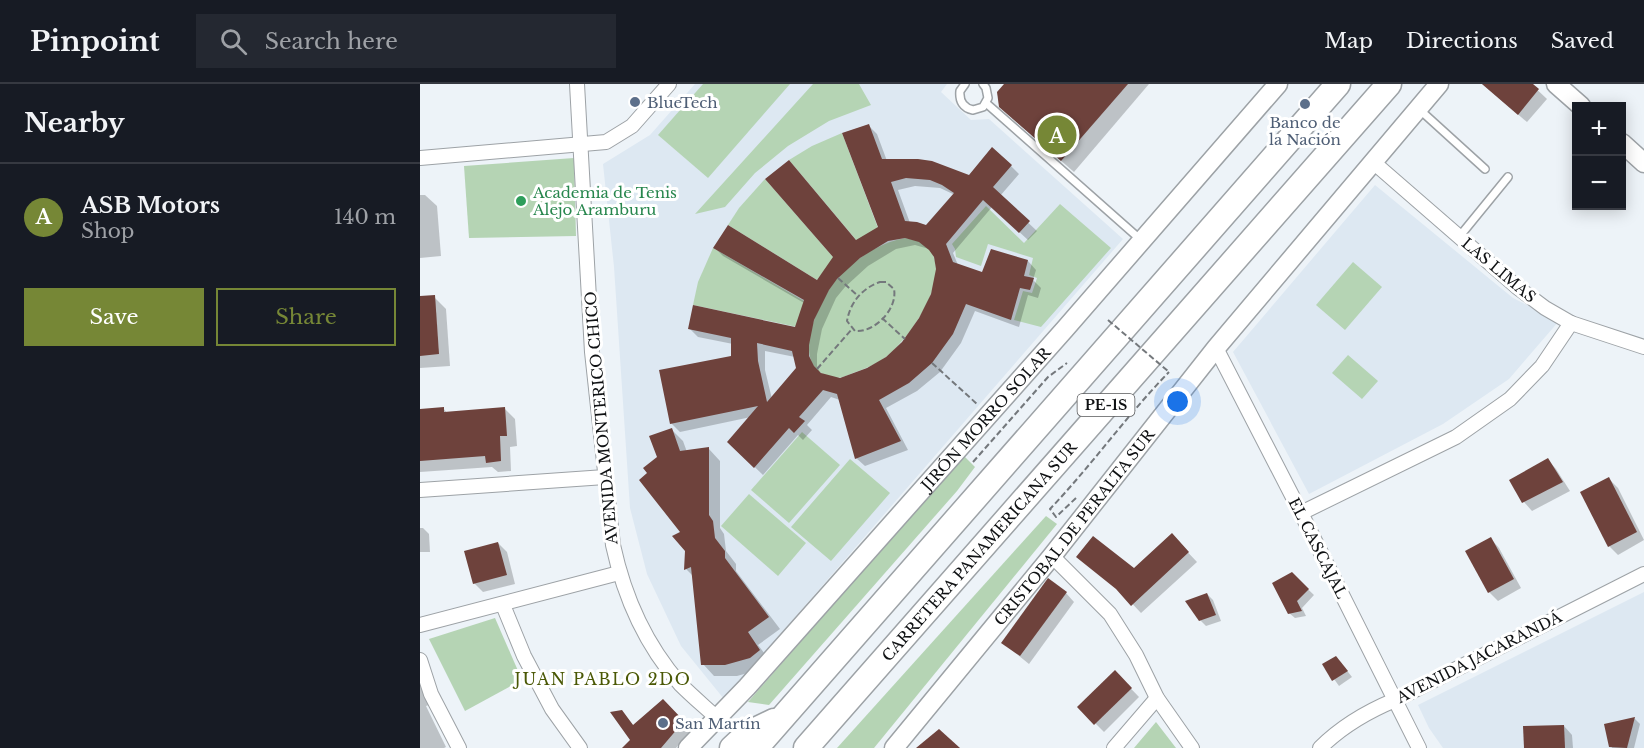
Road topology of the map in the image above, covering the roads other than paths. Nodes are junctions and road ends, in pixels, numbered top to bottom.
1 (577, 84) edge
2 (669, 84) edge
3 (965, 84) edge
4 (983, 84) edge
5 (1278, 84) edge
6 (1338, 84) edge
7 (1389, 84) edge
8 (1439, 84) edge
9 (1556, 84) edge
10 (1576, 102) edge
11 (986, 103) junction
12 (1418, 108) junction
13 (581, 146) junction
14 (1626, 146) edge
15 (420, 158) edge
16 (1643, 159) edge
17 (1372, 161) junction
18 (1485, 169) dead end
19 (1509, 177) dead end
20 (1459, 237) junction
21 (1141, 240) junction
22 (1571, 323) junction
23 (1644, 347) edge
24 (1216, 348) junction
25 (605, 477) junction
26 (420, 490) edge
27 (1301, 513) junction
28 (1052, 556) junction
29 (619, 573) junction
30 (1644, 574) edge
31 (503, 605) junction
32 (420, 625) edge
33 (420, 660) edge
34 (1157, 698) junction
35 (1395, 700) junction
36 (784, 716) junction
37 (717, 718) junction
38 (459, 748) edge
39 (580, 748) edge
40 (688, 748) edge
41 (732, 748) edge
42 (756, 748) edge
43 (806, 748) edge
44 (894, 748) edge
45 (1114, 748) edge
46 (1192, 748) edge
47 (1320, 748) edge
48 (1419, 748) edge

1 - 13 street, AVENIDA MONTERICO CHICO
2 - 13 street
3 - 11 lane
4 - 11 lane
5 - 21 street, JIRÓN MORRO SOLAR
6 - 36 highway, PE-1S
7 - 43 highway, CARRETERA PANAMERICANA SUR / PE-1S
8 - 12 street, CRISTOBAL DE PERALTA SUR
9 - 10 street
11 - 21 lane
12 - 17 street, CRISTOBAL DE PERALTA SUR
12 - 18 lane
13 - 15 street
13 - 25 street, AVENIDA MONTERICO CHICO
14 - 16 street
17 - 20 street, LAS LIMAS
17 - 24 street, CRISTOBAL DE PERALTA SUR
19 - 20 lane
20 - 22 street, LAS LIMAS
21 - 37 street, JIRÓN MORRO SOLAR
22 - 23 street, LAS LIMAS
22 - 27 street
24 - 27 street, EL CASCAJAL
24 - 28 street, CRISTOBAL DE PERALTA SUR
25 - 26 street
25 - 29 street, AVENIDA MONTERICO CHICO
27 - 35 street, EL CASCAJAL
28 - 34 street
28 - 44 street, CRISTOBAL DE PERALTA SUR
29 - 31 street
29 - 37 street, AVENIDA MONTERICO CHICO
30 - 35 street, AVENIDA JACARANDÁ
31 - 32 street
31 - 39 street
33 - 38 street
34 - 45 street
34 - 46 street
35 - 47 street, AVENIDA JACARANDÁ
35 - 48 street, EL CASCAJAL
36 - 41 highway
36 - 42 highway, PE-1S
37 - 40 street, JIRÓN MORRO SOLAR

